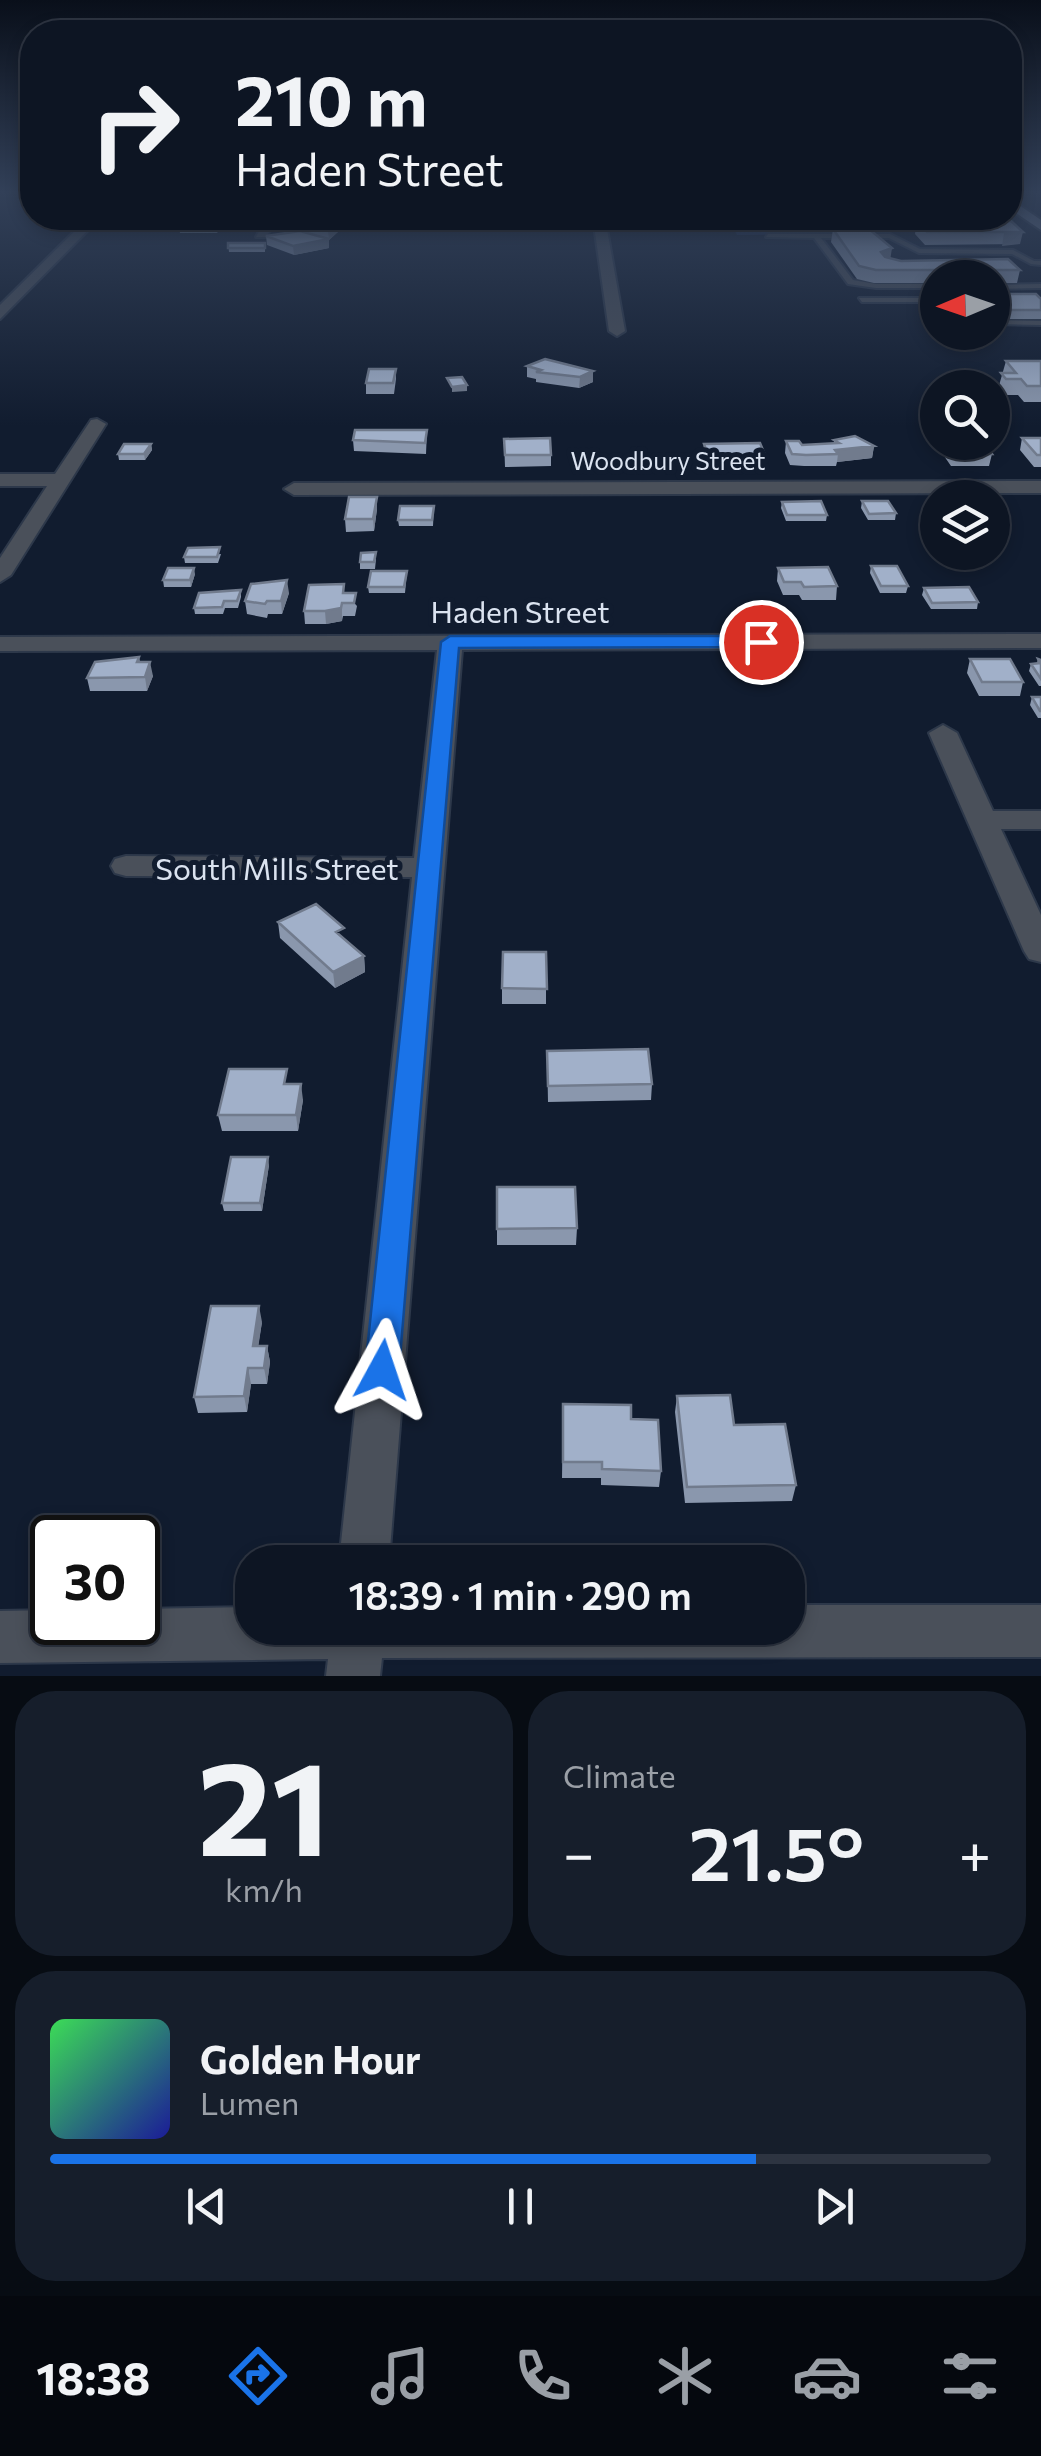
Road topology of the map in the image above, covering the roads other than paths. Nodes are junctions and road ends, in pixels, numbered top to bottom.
1 (44, 269) edge
2 (607, 269) edge
3 (841, 269) edge
4 (920, 286) edge
5 (1010, 286) edge
6 (1041, 286) edge
7 (1041, 296) edge
8 (1010, 297) edge
9 (862, 300) dead end
10 (920, 300) edge
11 (0, 314) edge
12 (1010, 322) edge
13 (1041, 323) edge
14 (617, 331) dead end
15 (97, 424) dead end
16 (0, 480) edge
17 (58, 480) junction
18 (1041, 487) edge
19 (294, 488) dead end
20 (0, 575) edge
21 (1041, 641) edge
22 (450, 642) junction
23 (0, 644) edge
24 (943, 733) dead end
25 (982, 820) junction
26 (1041, 820) edge
27 (126, 866) dead end
28 (429, 868) junction
29 (1041, 951) edge
30 (366, 1545) edge
31 (1041, 1631) edge
32 (0, 1636) edge
33 (805, 1636) edge
34 (235, 1642) edge

1 - 11 street
2 - 14 street
3 - 4 lane
5 - 6 lane
7 - 8 lane
9 - 10 lane
12 - 13 lane
15 - 17 street
16 - 17 street
17 - 20 street
18 - 19 street, Woodbury Street
21 - 22 street, Haden Street
22 - 23 street, Haden Street
22 - 28 street
24 - 25 street
25 - 26 street
25 - 29 street
27 - 28 street, South Mills Street
28 - 30 street
31 - 33 street
32 - 34 street

